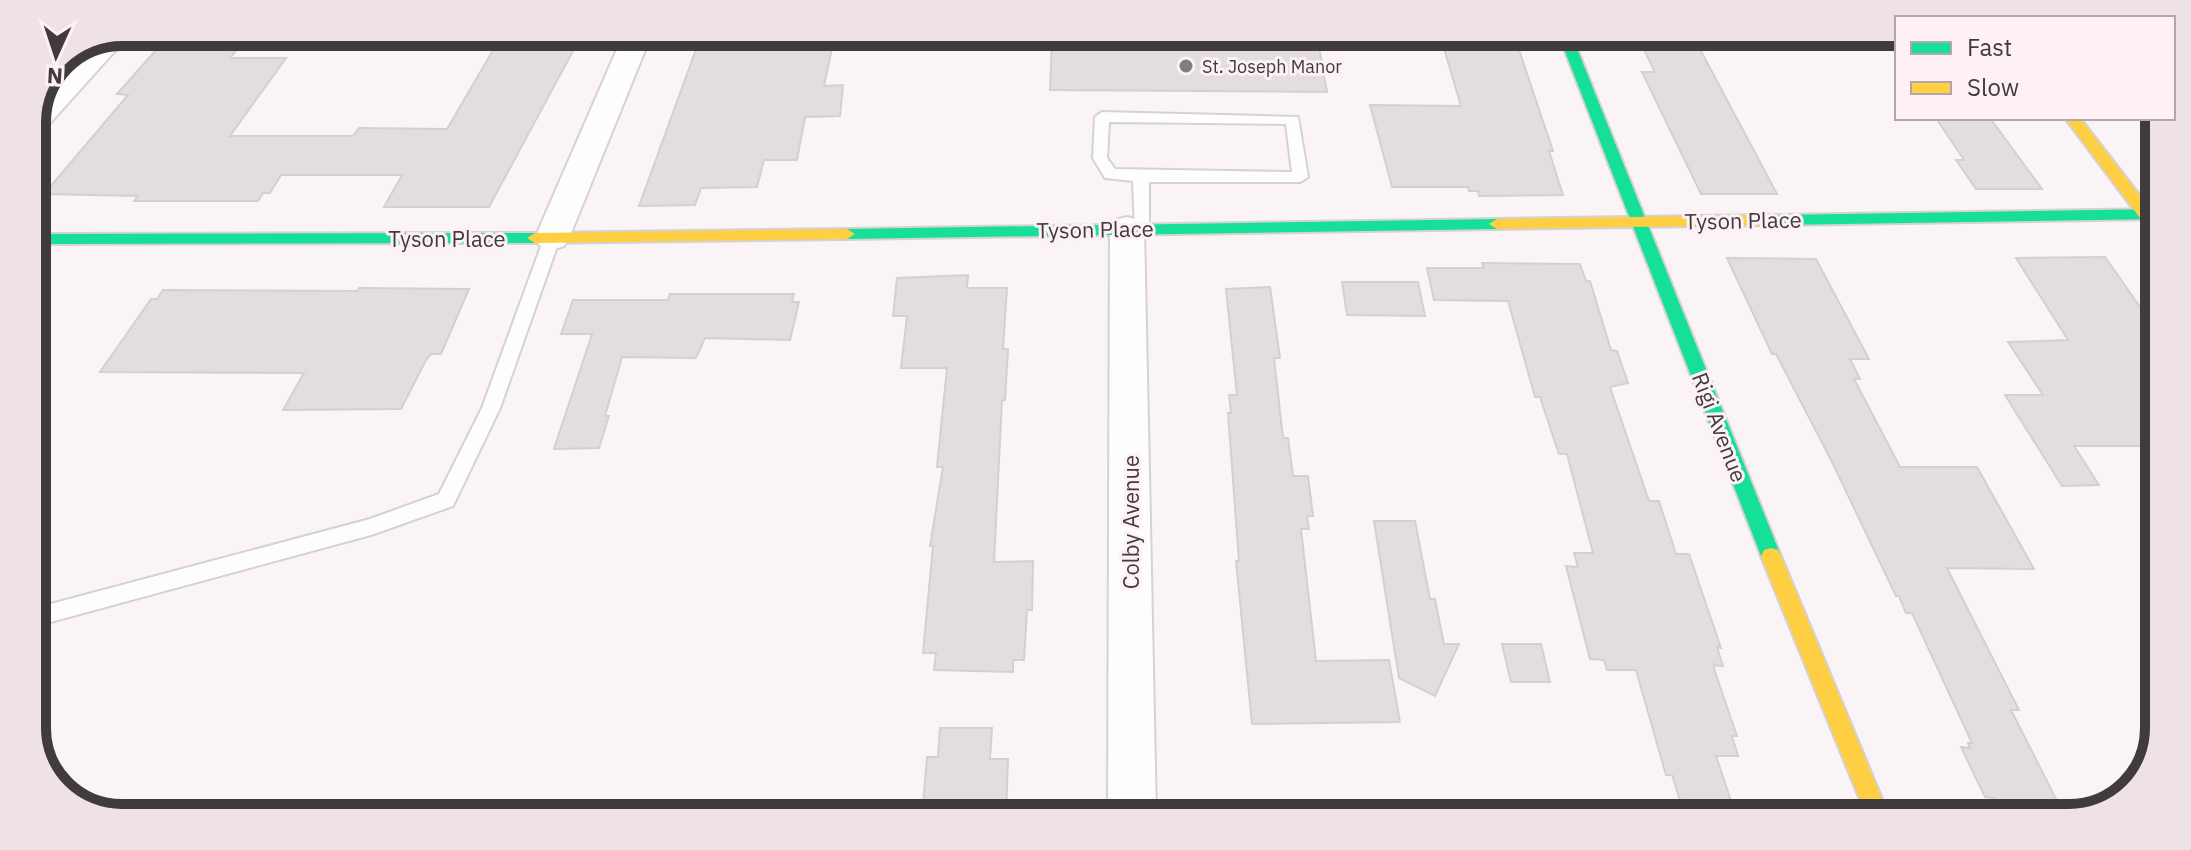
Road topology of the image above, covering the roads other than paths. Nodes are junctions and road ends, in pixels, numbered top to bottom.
1 (633, 46) edge
2 (1569, 46) edge
3 (101, 49) edge
4 (47, 108) edge
5 (2074, 120) edge
6 (1141, 177) junction
7 (2145, 206) edge
8 (2145, 214) edge
9 (1640, 221) junction
10 (1134, 228) junction
11 (552, 238) junction
12 (46, 239) edge
13 (46, 614) edge
14 (1132, 804) edge
15 (1873, 804) edge

1 - 11 street
2 - 9 street, Rigi Avenue
3 - 4 street
5 - 7 street
6 - 6 lane
6 - 10 lane
8 - 9 street, Tyson Place
9 - 10 street, Tyson Place
9 - 15 street, Rigi Avenue
10 - 11 street, Tyson Place
10 - 14 street, Colby Avenue
11 - 12 street, Tyson Place
11 - 13 lane

